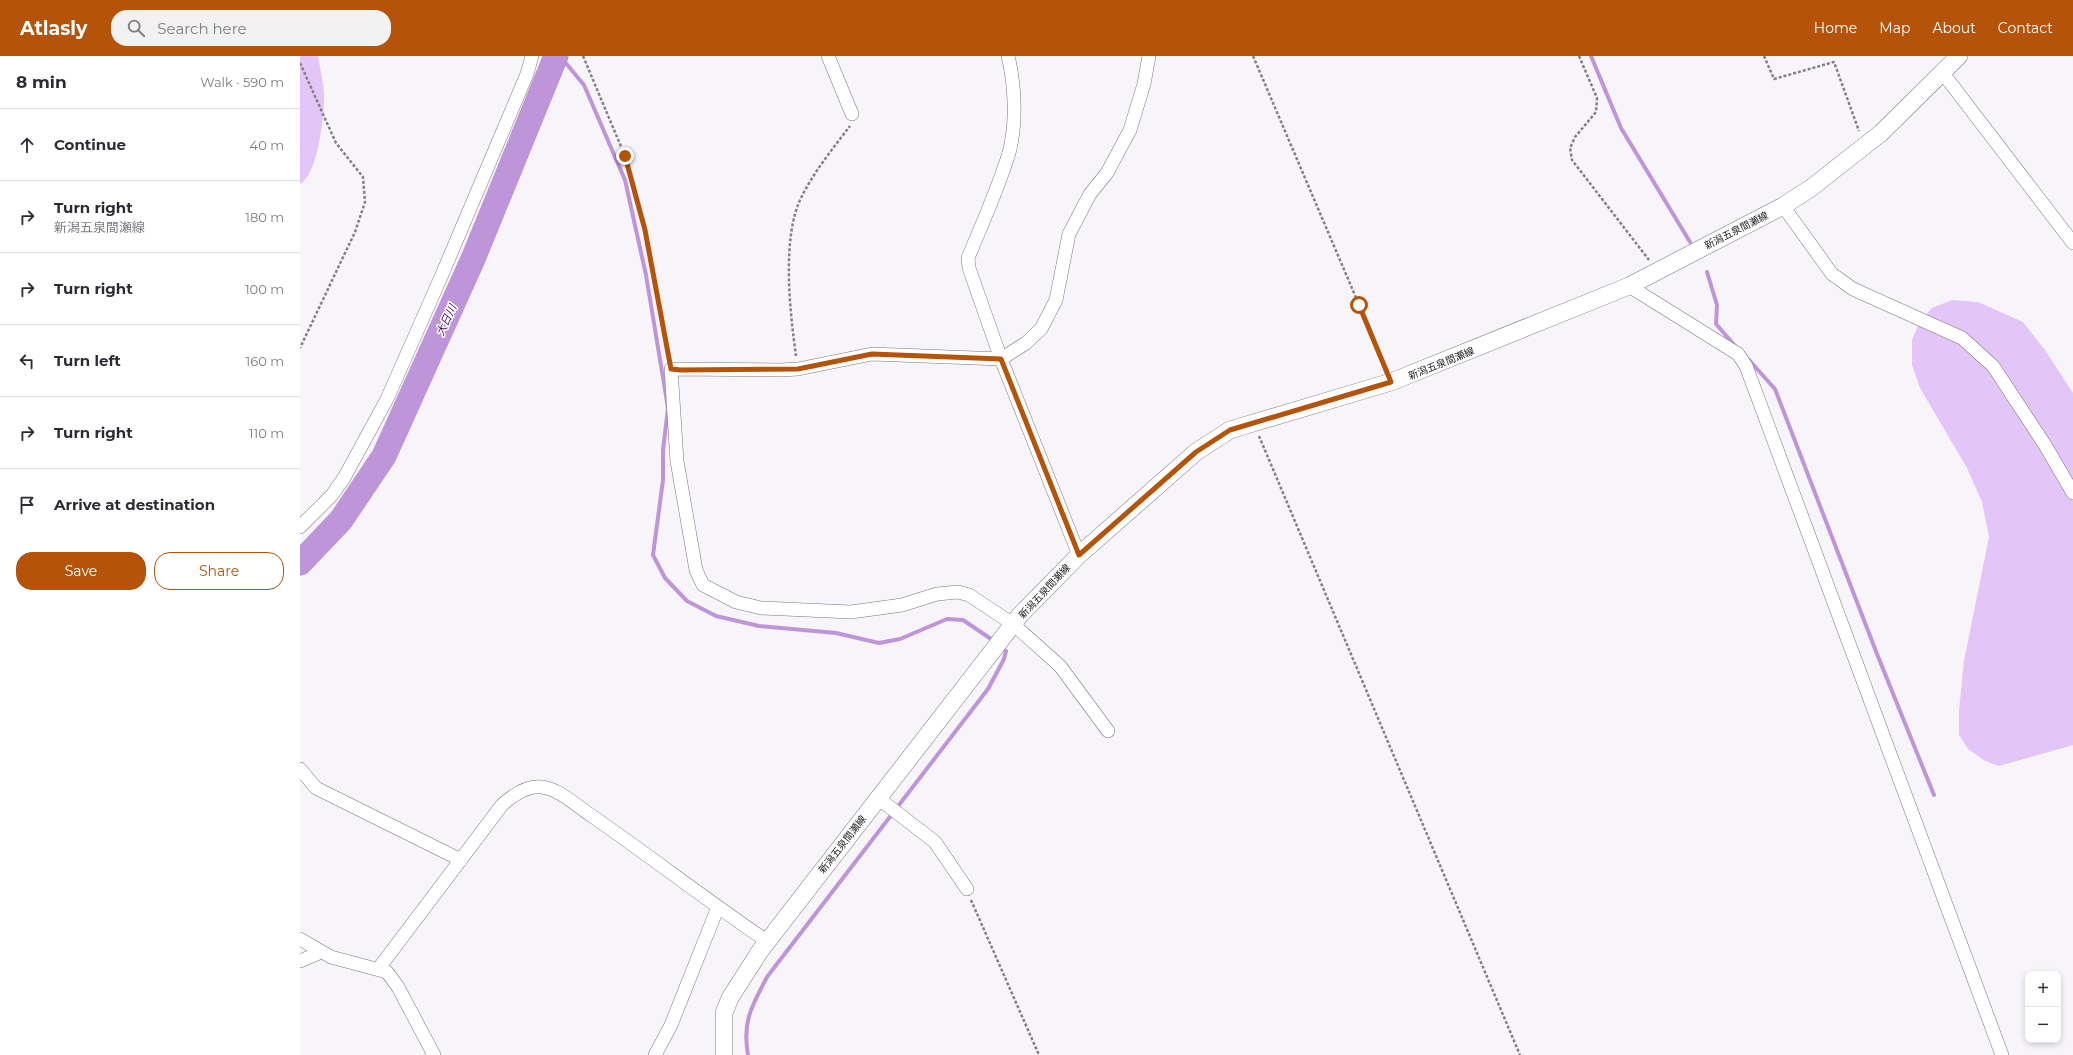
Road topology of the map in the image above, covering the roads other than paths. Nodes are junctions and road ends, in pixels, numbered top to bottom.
1 (532, 56) edge
2 (828, 56) edge
3 (1008, 56) edge
4 (1149, 56) edge
5 (1959, 56) edge
6 (1942, 72) junction
7 (852, 114) road end
8 (1783, 206) junction
9 (2073, 243) edge
10 (1629, 286) junction
11 (1001, 359) junction
12 (2073, 493) edge
13 (300, 527) edge
14 (1079, 555) junction
15 (1013, 624) junction
16 (1108, 731) dead end
17 (300, 769) edge
18 (878, 798) junction
19 (461, 860) junction
20 (967, 889) road end
21 (718, 907) junction
22 (300, 939) edge
23 (768, 942) junction
24 (321, 952) junction
25 (300, 961) edge
26 (379, 968) junction
27 (434, 1055) edge
28 (656, 1055) edge
29 (724, 1055) edge
30 (2002, 1055) edge

1 - 13 street
2 - 7 street
3 - 11 street
4 - 11 street
5 - 6 main road, 新潟五泉間瀬線
6 - 8 main road, 新潟五泉間瀬線
6 - 9 street
8 - 10 main road, 新潟五泉間瀬線
8 - 12 street
10 - 14 main road, 新潟五泉間瀬線
10 - 30 street
11 - 14 street
11 - 15 street
14 - 15 main road, 新潟五泉間瀬線
15 - 16 street
15 - 18 main road, 新潟五泉間瀬線
17 - 19 street
18 - 20 street
18 - 23 main road, 新潟五泉間瀬線
19 - 21 street
19 - 26 street
21 - 23 street
21 - 28 street
22 - 24 street
23 - 29 main road, 新潟五泉間瀬線
24 - 25 street
24 - 26 street
26 - 27 street

